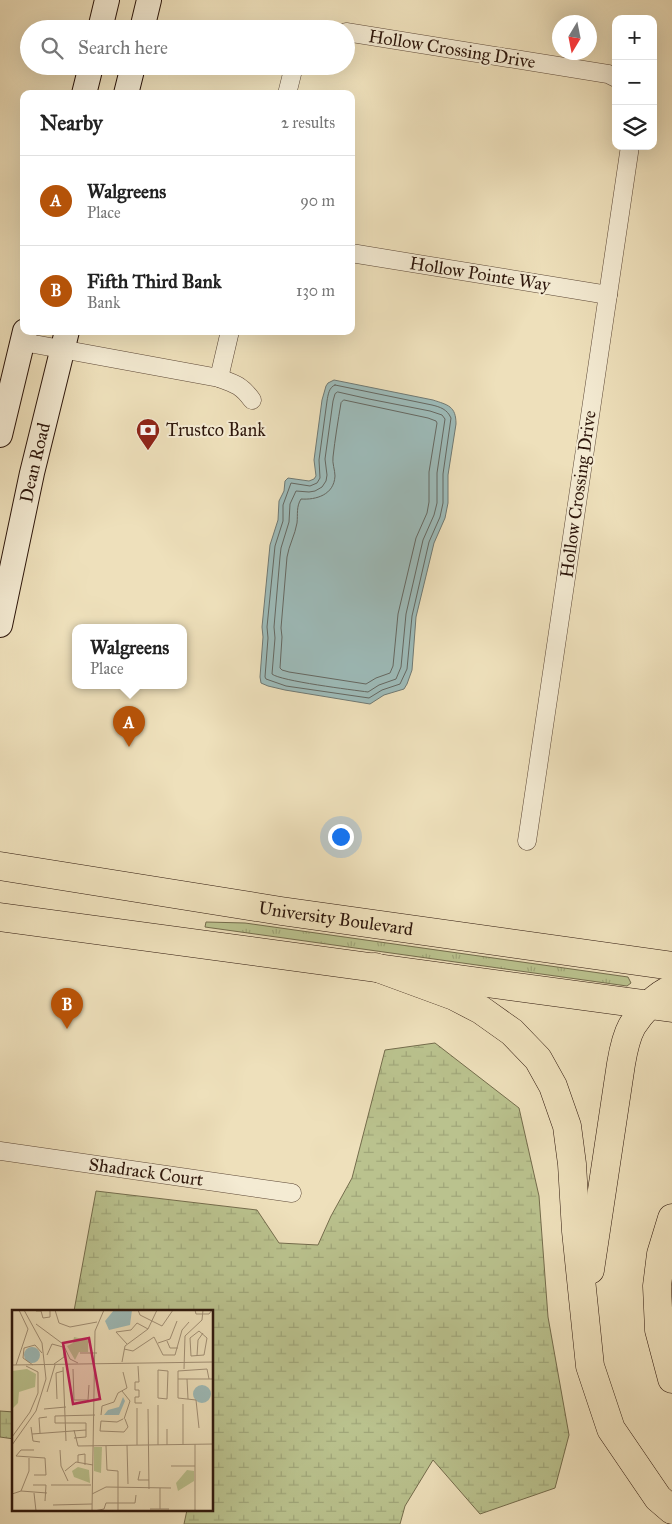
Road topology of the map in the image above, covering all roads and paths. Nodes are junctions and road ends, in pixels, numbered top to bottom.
1 (107, 0) edge
2 (149, 0) edge
3 (102, 20) edge
4 (144, 20) edge
5 (355, 33) edge
6 (89, 75) edge
7 (131, 75) edge
8 (292, 75) edge
9 (612, 76) edge
10 (85, 90) edge
11 (127, 90) edge
12 (288, 90) edge
13 (629, 150) edge
14 (355, 254) edge
15 (608, 295) junction
16 (229, 335) edge
17 (24, 337) edge
18 (65, 340) edge
19 (219, 378) junction
20 (252, 400) dead end
21 (0, 435) edge
22 (0, 625) edge
23 (527, 841) dead end
24 (0, 866) edge
25 (0, 917) edge
26 (672, 966) edge
27 (375, 967) junction
28 (672, 989) edge
29 (661, 1007) edge
30 (0, 1151) edge
31 (292, 1193) dead end
32 (672, 1218) edge
33 (585, 1309) junction
34 (672, 1379) edge
35 (672, 1510) edge

1 - 3 main road
2 - 4 main road
5 - 9 street, Hollow Crossing Drive
6 - 10 main road
7 - 11 main road
8 - 12 street
13 - 15 street, Hollow Crossing Drive
14 - 15 street, Hollow Pointe Way
15 - 23 street, Hollow Crossing Drive
16 - 19 street
17 - 18 street
17 - 21 main road
18 - 19 street
18 - 22 main road, Dean Road
19 - 20 street
24 - 26 main road, University Boulevard
25 - 27 main road
27 - 29 main road
27 - 33 main road
28 - 29 main road
29 - 33 main road
30 - 31 street, Shadrack Court
32 - 34 main road
33 - 35 main road

